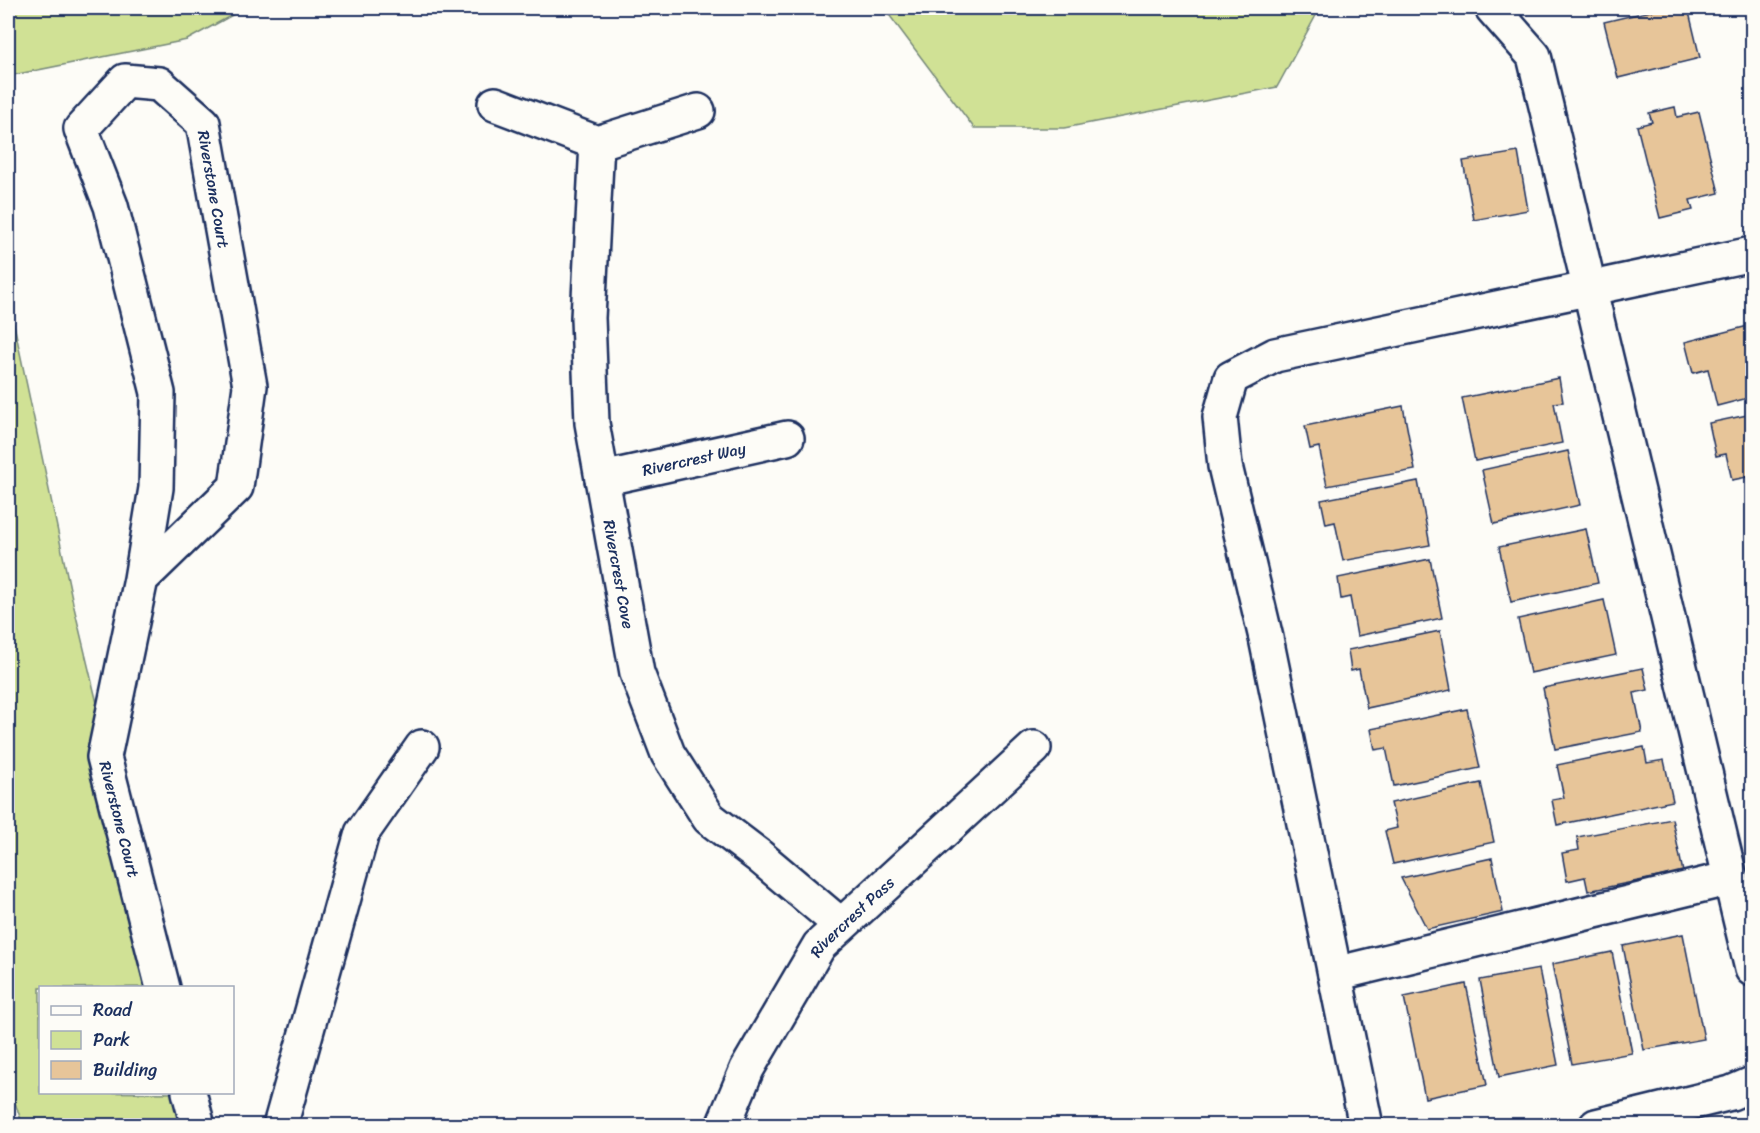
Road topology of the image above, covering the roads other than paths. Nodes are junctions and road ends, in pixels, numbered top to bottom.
1 (1492, 8) edge
2 (495, 104) dead end
3 (698, 111) dead end
4 (597, 143) junction
5 (1752, 254) edge
6 (1590, 288) junction
7 (787, 438) dead end
8 (602, 479) junction
9 (141, 579) junction
10 (422, 747) dead end
11 (1034, 748) dead end
12 (1731, 878) junction
13 (841, 925) junction
14 (1752, 969) edge
15 (1335, 974) junction
16 (163, 986) edge
17 (1752, 1084) edge
18 (190, 1094) edge
19 (198, 1125) edge
20 (280, 1125) edge
21 (723, 1125) edge
22 (1366, 1125) edge
23 (1596, 1125) edge

1 - 6 street
2 - 4 street
3 - 4 street
4 - 8 street, Rivercrest Cove
5 - 6 street
6 - 12 street
6 - 15 street
7 - 8 street, Rivercrest Way
8 - 13 street, Rivercrest Cove
9 - 9 street, Riverstone Court
9 - 16 street, Riverstone Court
10 - 20 street
11 - 13 street, Rivercrest Pass
12 - 14 street
12 - 15 street
13 - 21 street, Rivercrest Pass
15 - 22 street
17 - 23 street
18 - 19 street

